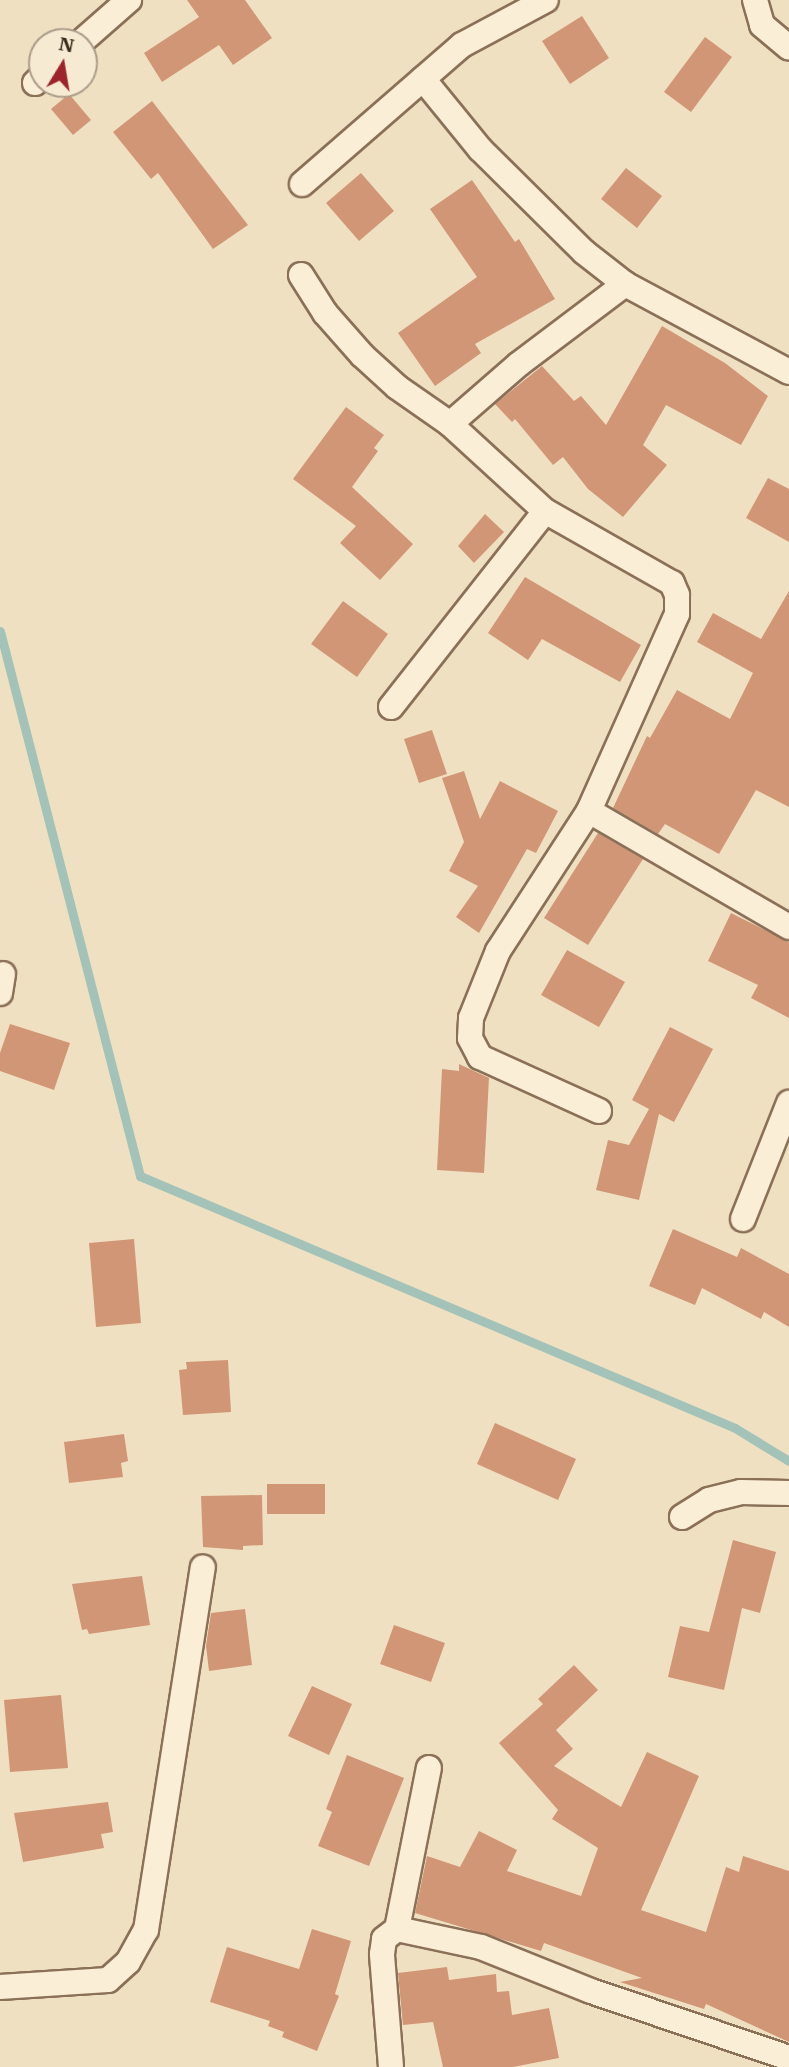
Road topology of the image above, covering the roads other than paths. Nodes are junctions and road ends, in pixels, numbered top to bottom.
1 (130, 0) edge
2 (546, 0) edge
3 (755, 0) edge
4 (97, 28) edge
5 (789, 48) edge
6 (423, 79) junction
7 (303, 184) dead end
8 (301, 275) dead end
9 (625, 284) junction
10 (789, 372) edge
11 (450, 424) junction
12 (545, 511) junction
13 (391, 708) dead end
14 (589, 811) junction
15 (789, 927) edge
16 (789, 1104) edge
17 (599, 1111) dead end
18 (743, 1219) dead end
19 (789, 1493) edge
20 (682, 1517) dead end
21 (203, 1567) dead end
22 (429, 1768) dead end
23 (397, 1929) junction
24 (0, 1987) edge
25 (789, 2058) edge
26 (391, 2067) edge

1 - 4 street
2 - 6 street
3 - 5 street
6 - 7 street
6 - 9 street
8 - 11 street
9 - 10 street
9 - 11 street
11 - 12 street
12 - 13 street
12 - 14 street
14 - 15 street
14 - 17 street
16 - 18 street
19 - 20 street
21 - 24 street
22 - 23 street
23 - 25 street
23 - 26 street

